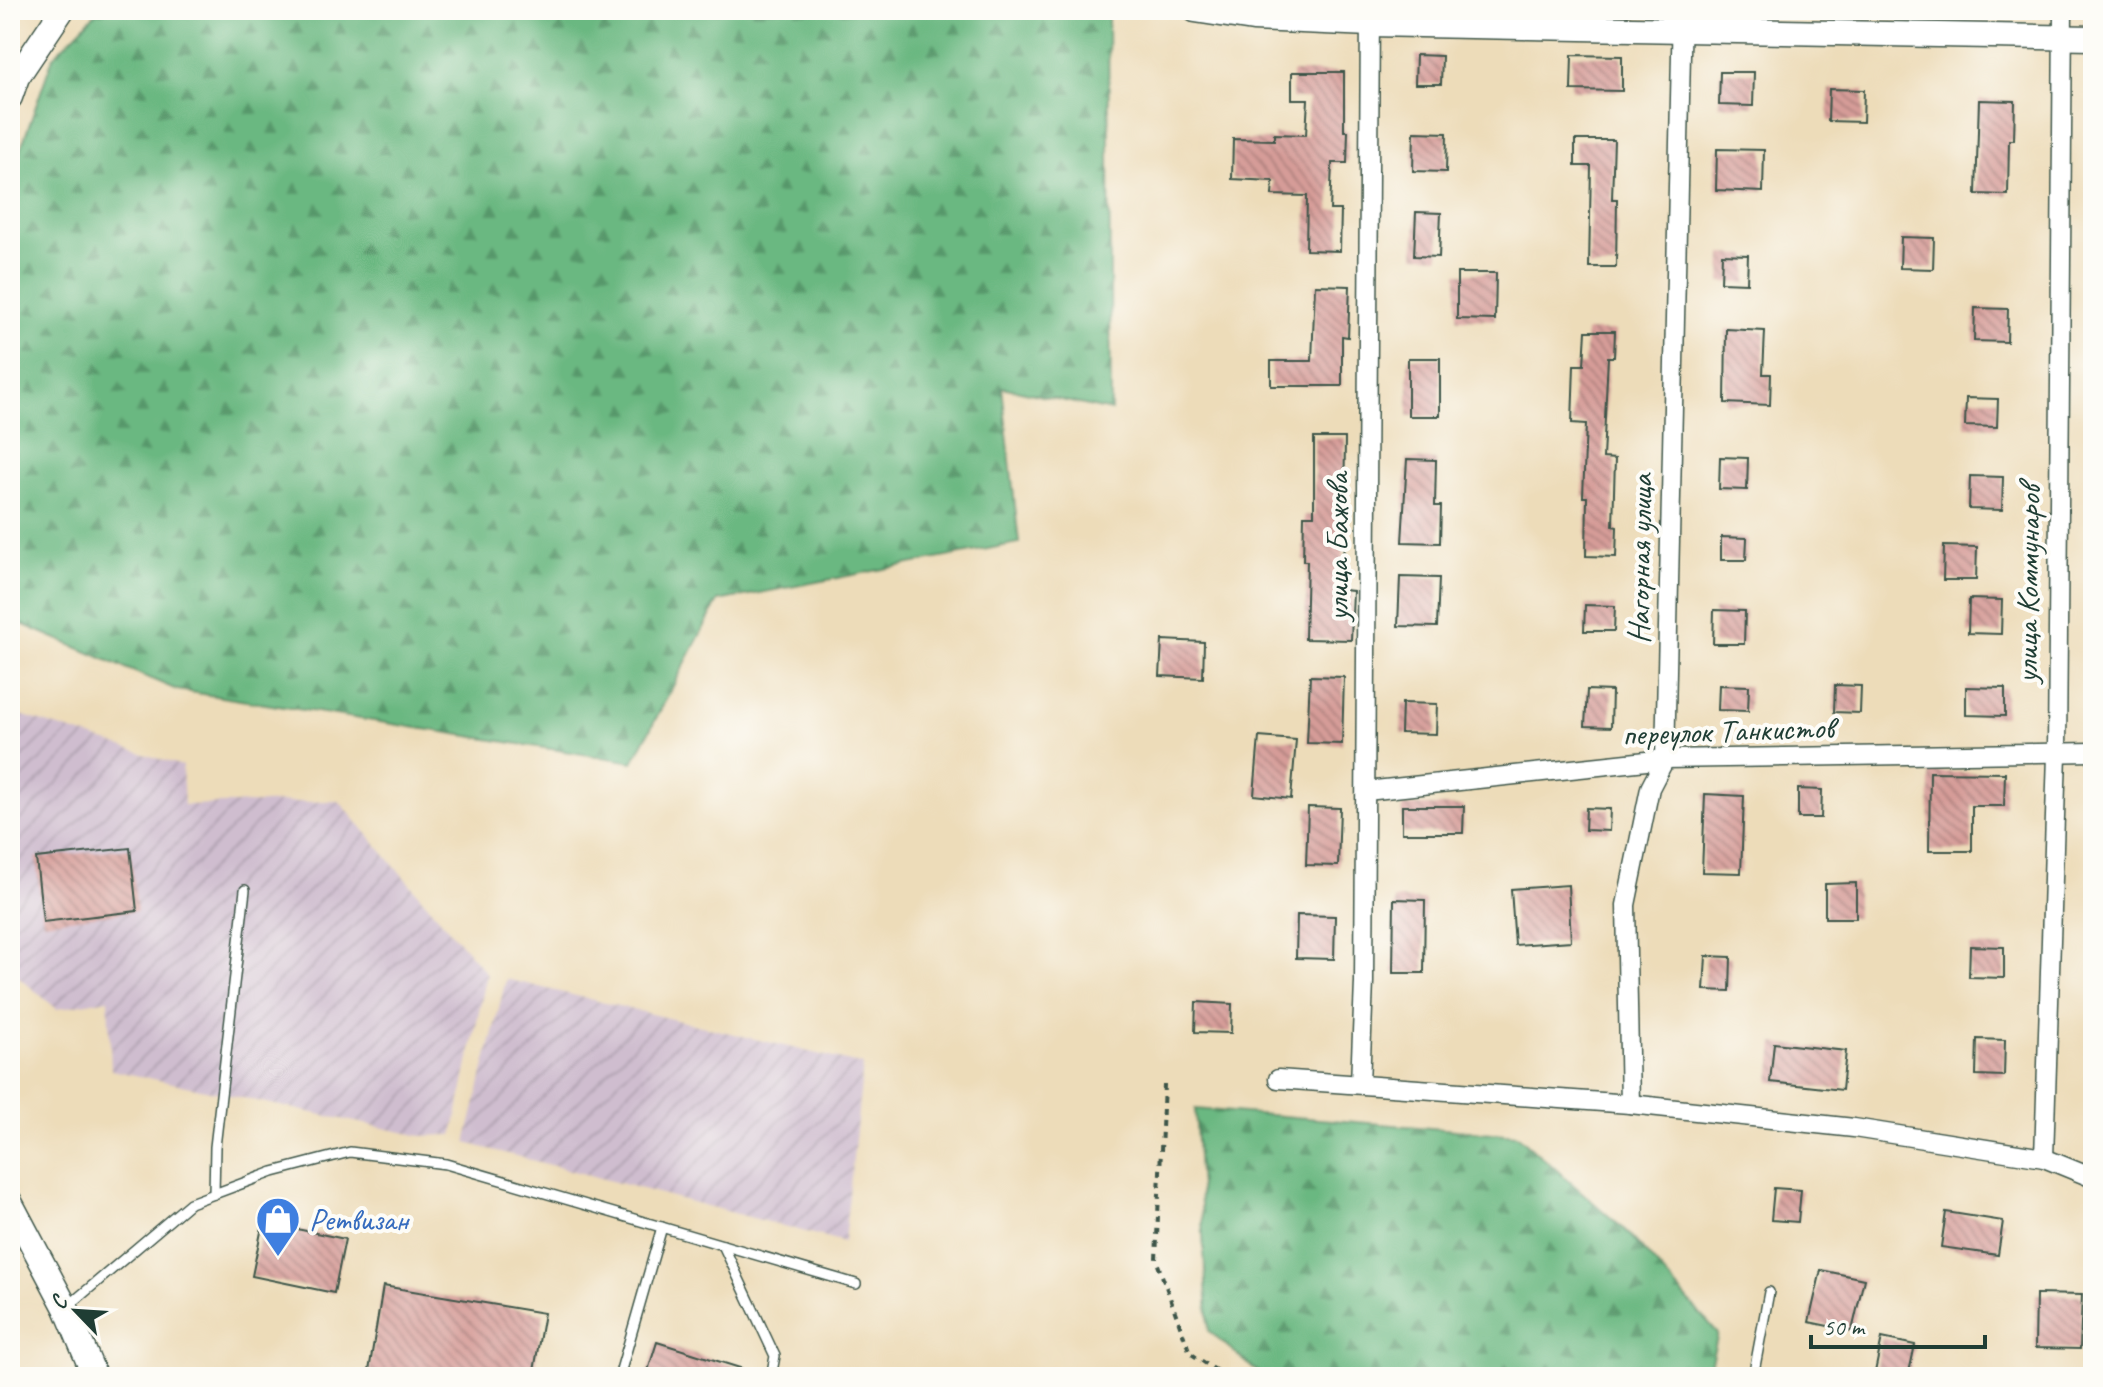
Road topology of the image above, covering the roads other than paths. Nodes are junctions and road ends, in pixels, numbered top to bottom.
1 (62, 10) edge
2 (1195, 10) edge
3 (2063, 10) edge
4 (1370, 17) edge
5 (1682, 20) edge
6 (2064, 37) junction
7 (2093, 38) edge
8 (10, 97) edge
9 (2093, 752) edge
10 (2057, 754) junction
11 (1665, 759) junction
12 (1366, 791) junction
13 (245, 890) dead end
14 (1278, 1079) dead end
15 (1360, 1084) junction
16 (1630, 1104) junction
17 (2044, 1158) junction
18 (2093, 1178) edge
19 (214, 1194) junction
20 (10, 1202) edge
21 (662, 1227) junction
22 (723, 1245) junction
23 (856, 1284) dead end
24 (1769, 1292) dead end
25 (66, 1308) junction
26 (95, 1377) edge
27 (619, 1377) edge
28 (771, 1377) edge
29 (1753, 1377) edge

1 - 8 street
2 - 4 street
3 - 6 street, улица Коммунаров
4 - 5 street
4 - 12 street, улица Бажова
5 - 6 street
5 - 11 street, Нагорная улица
6 - 7 street
6 - 10 street, улица Коммунаров
9 - 10 street, переулок Танкистов
10 - 11 street, переулок Танкистов
10 - 17 street, улица Коммунаров
11 - 12 street, переулок Танкистов
11 - 16 street, Нагорная улица
12 - 15 street, улица Бажова
13 - 19 lane
14 - 15 street
15 - 16 street
16 - 17 street
17 - 18 street
19 - 21 lane
19 - 25 lane
20 - 25 street
21 - 22 lane
21 - 27 lane
22 - 23 lane
22 - 28 lane
24 - 29 lane
25 - 26 street

